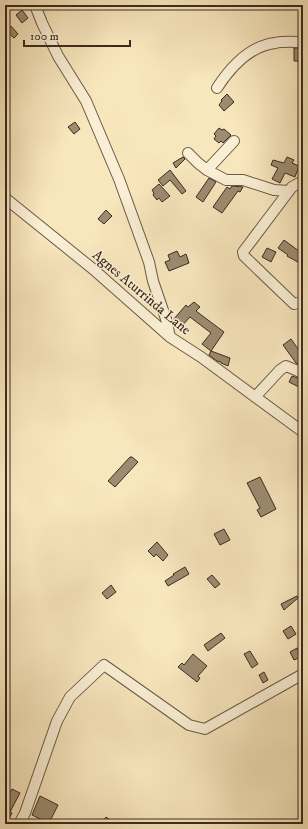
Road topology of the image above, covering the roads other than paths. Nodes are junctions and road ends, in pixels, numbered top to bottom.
1 (35, 5) edge
2 (303, 42) edge
3 (217, 88) dead end
4 (234, 141) dead end
5 (188, 153) dead end
6 (207, 170) junction
7 (303, 181) edge
8 (289, 191) junction
9 (5, 198) edge
10 (303, 302) edge
11 (170, 337) junction
12 (303, 374) edge
13 (255, 397) junction
14 (303, 432) edge
15 (303, 674) edge
16 (19, 824) edge

1 - 11 street
2 - 3 street
4 - 6 street
5 - 6 street
6 - 8 street
7 - 8 street
8 - 10 street
9 - 11 street, Agnes Aturrinda Lane
11 - 13 street, Agnes Aturrinda Lane
12 - 13 street
13 - 14 street, Agnes Aturrinda Lane
15 - 16 street

